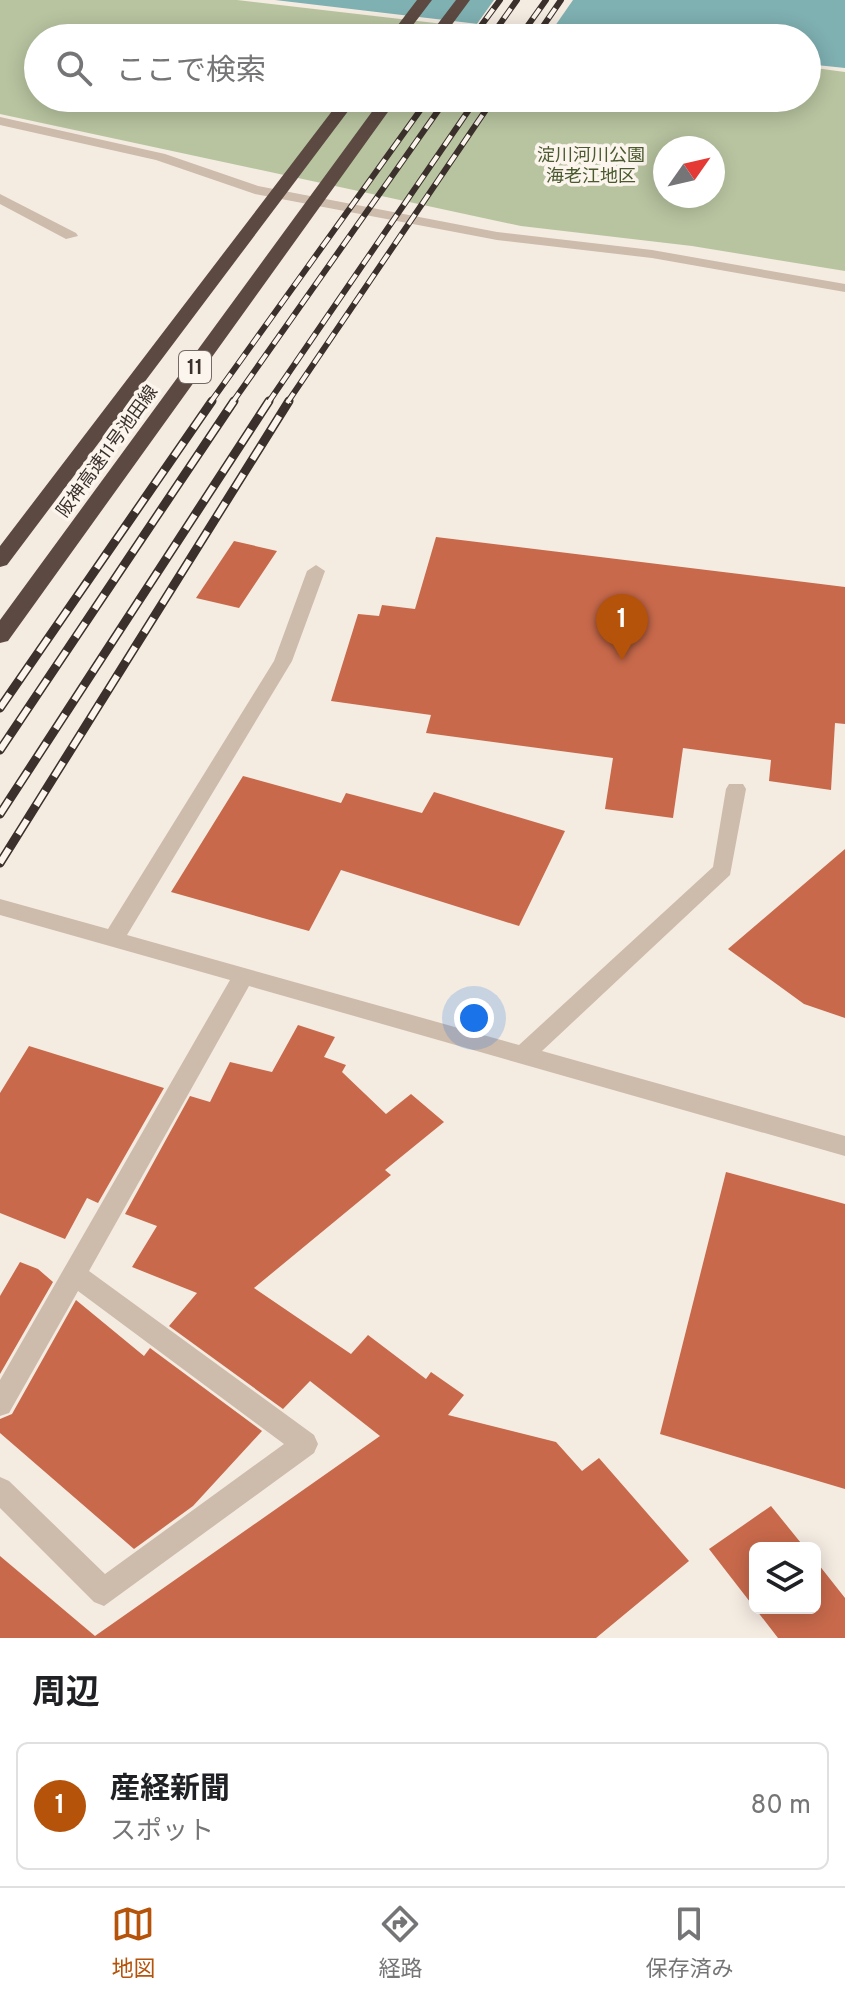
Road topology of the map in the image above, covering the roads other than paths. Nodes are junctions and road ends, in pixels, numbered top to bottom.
1 (425, 0) edge
2 (463, 0) edge
3 (406, 24) edge
4 (445, 24) edge
5 (339, 112) edge
6 (380, 112) edge
7 (0, 121) edge
8 (0, 198) edge
9 (71, 236) dead end
10 (845, 288) edge
11 (0, 560) edge
12 (316, 571) dead end
13 (0, 636) edge
14 (736, 789) dead end
15 (0, 907) edge
16 (113, 939) junction
17 (244, 975) junction
18 (523, 1055) junction
19 (845, 1146) edge
20 (74, 1274) junction
21 (0, 1404) edge
22 (0, 1490) edge

1 - 3 highway
2 - 4 highway
5 - 11 highway, 阪神高速11号池田線 / 11
6 - 13 highway, 阪神高速11号池田線 / 11
7 - 10 street
8 - 9 street
12 - 16 street
14 - 18 street
15 - 16 street
16 - 17 street
17 - 18 street
17 - 20 street
18 - 19 street
20 - 21 street
20 - 22 street

